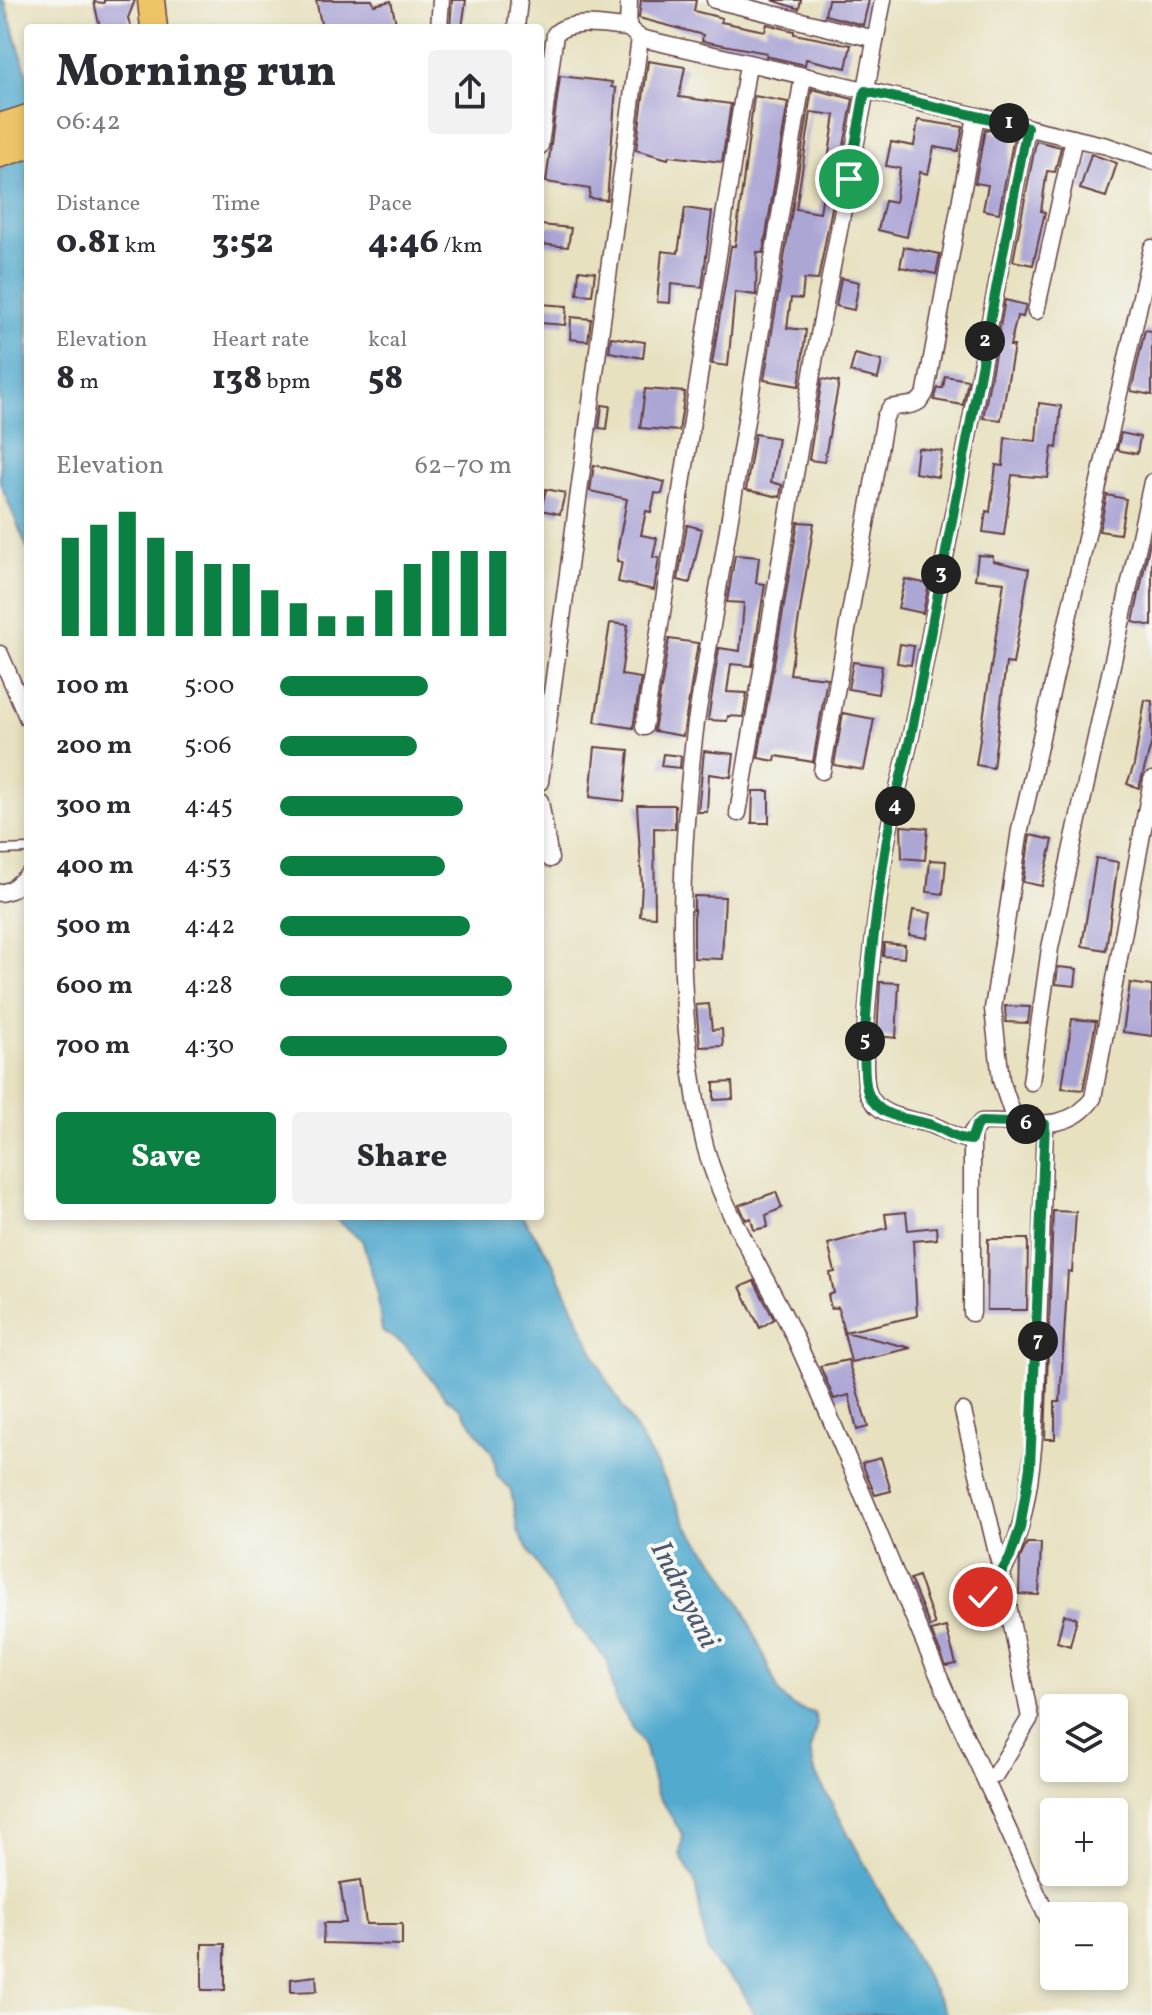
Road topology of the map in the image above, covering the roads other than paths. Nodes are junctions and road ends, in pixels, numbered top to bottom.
1 (151, 0) edge
2 (441, 0) edge
3 (519, 0) edge
4 (629, 0) edge
5 (715, 0) edge
6 (883, 0) edge
7 (154, 24) edge
8 (439, 24) edge
9 (516, 24) edge
10 (634, 33) junction
11 (875, 39) junction
12 (748, 64) junction
13 (803, 77) junction
14 (865, 91) junction
15 (544, 116) edge
16 (976, 116) junction
17 (24, 119) edge
18 (0, 127) edge
19 (1027, 127) junction
20 (1074, 138) junction
21 (24, 146) edge
22 (0, 154) edge
23 (1152, 161) edge
24 (1152, 248) edge
25 (1036, 311) dead end
26 (1152, 482) edge
27 (0, 654) edge
28 (24, 710) edge
29 (644, 727) dead end
30 (544, 750) edge
31 (822, 771) dead end
32 (1152, 780) edge
33 (738, 813) dead end
34 (544, 824) edge
35 (24, 849) edge
36 (0, 850) edge
37 (550, 859) dead end
38 (24, 879) edge
39 (0, 893) edge
40 (1031, 1082) dead end
41 (1016, 1124) junction
42 (1045, 1124) junction
43 (971, 1140) junction
44 (972, 1313) dead end
45 (963, 1411) dead end
46 (1002, 1574) junction
47 (983, 1597) dead end
48 (987, 1778) junction
49 (1041, 1902) edge

1 - 7 main road
2 - 8 street
3 - 9 street
4 - 10 street
5 - 11 street
6 - 11 street
10 - 12 street
10 - 15 street
10 - 30 street
11 - 14 street
12 - 13 street
12 - 29 street
13 - 14 street
13 - 48 street
14 - 16 street
14 - 33 street
16 - 19 street
16 - 31 street
17 - 18 main road
19 - 20 street
19 - 43 street
20 - 23 street
20 - 25 street
21 - 22 main road
24 - 41 street
26 - 40 street
27 - 28 street
32 - 42 street
34 - 37 street
35 - 36 lane
38 - 39 street
41 - 42 street
41 - 43 street
42 - 46 street
43 - 44 street
45 - 46 street
46 - 47 street
46 - 48 street
48 - 49 street

